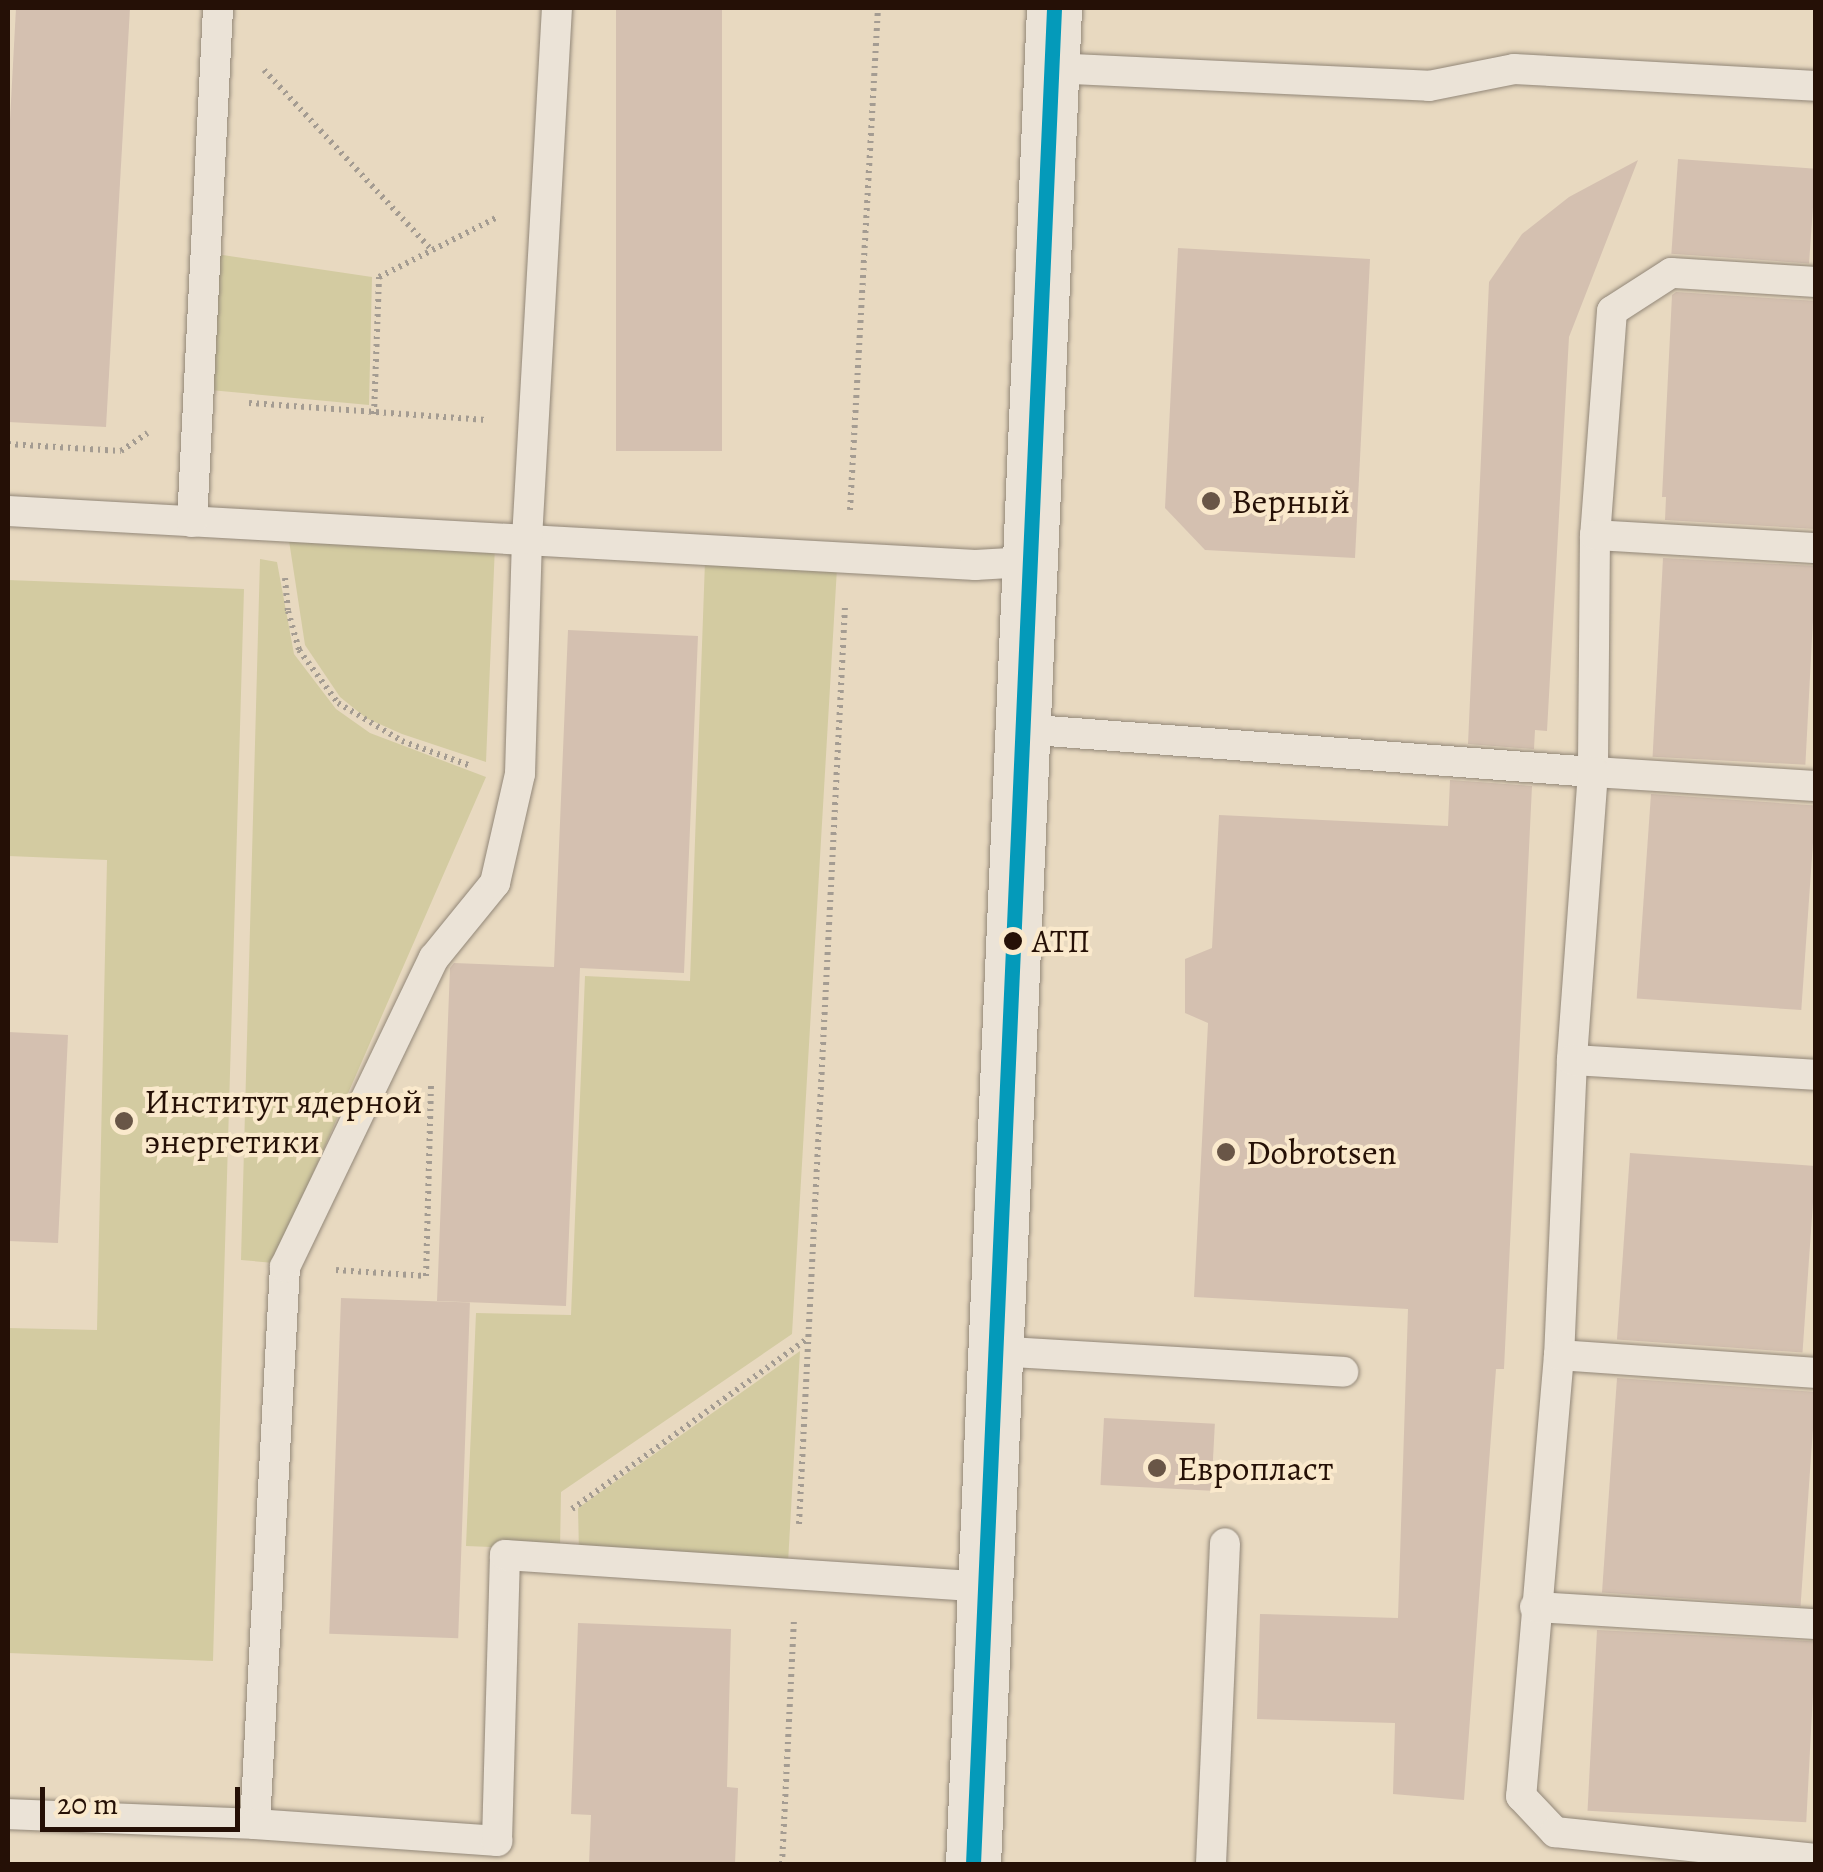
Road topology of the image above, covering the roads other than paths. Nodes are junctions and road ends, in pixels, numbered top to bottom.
1 (558, 8) edge
2 (1054, 8) edge
3 (217, 14) edge
4 (1052, 68) junction
5 (1816, 86) edge
6 (1816, 282) edge
7 (8, 511) edge
8 (192, 522) junction
9 (1594, 535) junction
10 (527, 540) junction
11 (1816, 548) edge
12 (1028, 562) junction
13 (1020, 729) junction
14 (1593, 772) junction
15 (1816, 786) edge
16 (1572, 1060) junction
17 (1816, 1075) edge
18 (994, 1351) junction
19 (1559, 1355) junction
20 (1343, 1372) dead end
21 (1816, 1373) edge
22 (1225, 1543) dead end
23 (984, 1587) junction
24 (1536, 1606) junction
25 (1816, 1624) edge
26 (8, 1814) edge
27 (256, 1824) junction
28 (1816, 1858) edge
29 (972, 1864) edge
30 (1210, 1864) edge

1 - 10 lane
2 - 4 street
3 - 8 lane
4 - 5 lane
4 - 12 street
6 - 9 lane
7 - 8 lane
8 - 10 lane
9 - 11 lane
9 - 14 lane
10 - 12 lane
10 - 27 lane
12 - 13 street
13 - 14 lane
13 - 18 street
14 - 15 lane
14 - 16 lane
16 - 17 lane
16 - 19 lane
18 - 20 lane
18 - 23 street
19 - 21 lane
19 - 24 lane
22 - 30 lane
23 - 27 lane
23 - 29 street
24 - 25 lane
24 - 28 lane
26 - 27 lane

